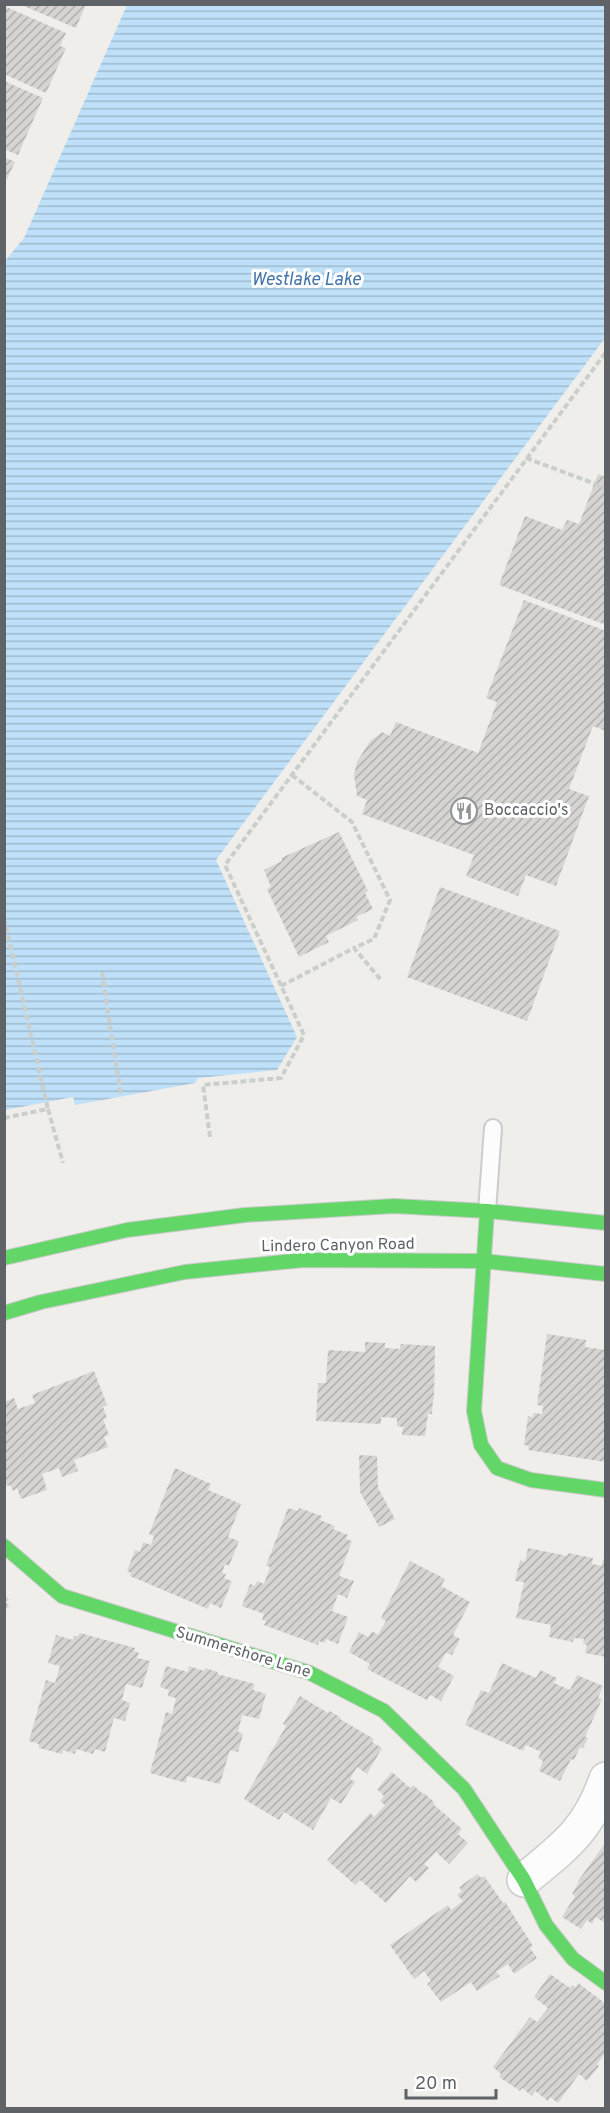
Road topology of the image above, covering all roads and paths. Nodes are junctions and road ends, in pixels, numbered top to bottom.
1 (606, 352) edge
2 (526, 458) junction
3 (606, 488) edge
4 (292, 775) junction
5 (4, 918) edge
6 (354, 948) junction
7 (102, 972) dead end
8 (381, 980) dead end
9 (281, 986) junction
10 (121, 1096) dead end
11 (48, 1109) junction
12 (4, 1118) edge
13 (493, 1128) dead end
14 (210, 1137) dead end
15 (63, 1163) dead end
16 (487, 1211) junction
17 (606, 1223) edge
18 (4, 1258) edge
19 (483, 1261) junction
20 (606, 1274) edge
21 (4, 1312) edge
22 (606, 1490) edge
23 (4, 1546) edge
24 (606, 1779) edge
25 (524, 1880) junction
26 (606, 1983) edge

1 - 2 path
2 - 3 path
2 - 4 path
4 - 6 path
4 - 9 path
5 - 11 path
6 - 8 path
6 - 9 path
7 - 10 path
9 - 14 path
11 - 12 path
11 - 15 path
13 - 16 lane
16 - 17 street, Lindero Canyon Road
16 - 18 street, Lindero Canyon Road
16 - 19 street
19 - 20 street, Lindero Canyon Road
19 - 21 street, Lindero Canyon Road
19 - 22 street
23 - 25 street, Summershore Lane
24 - 25 street
25 - 26 street, Summershore Lane

